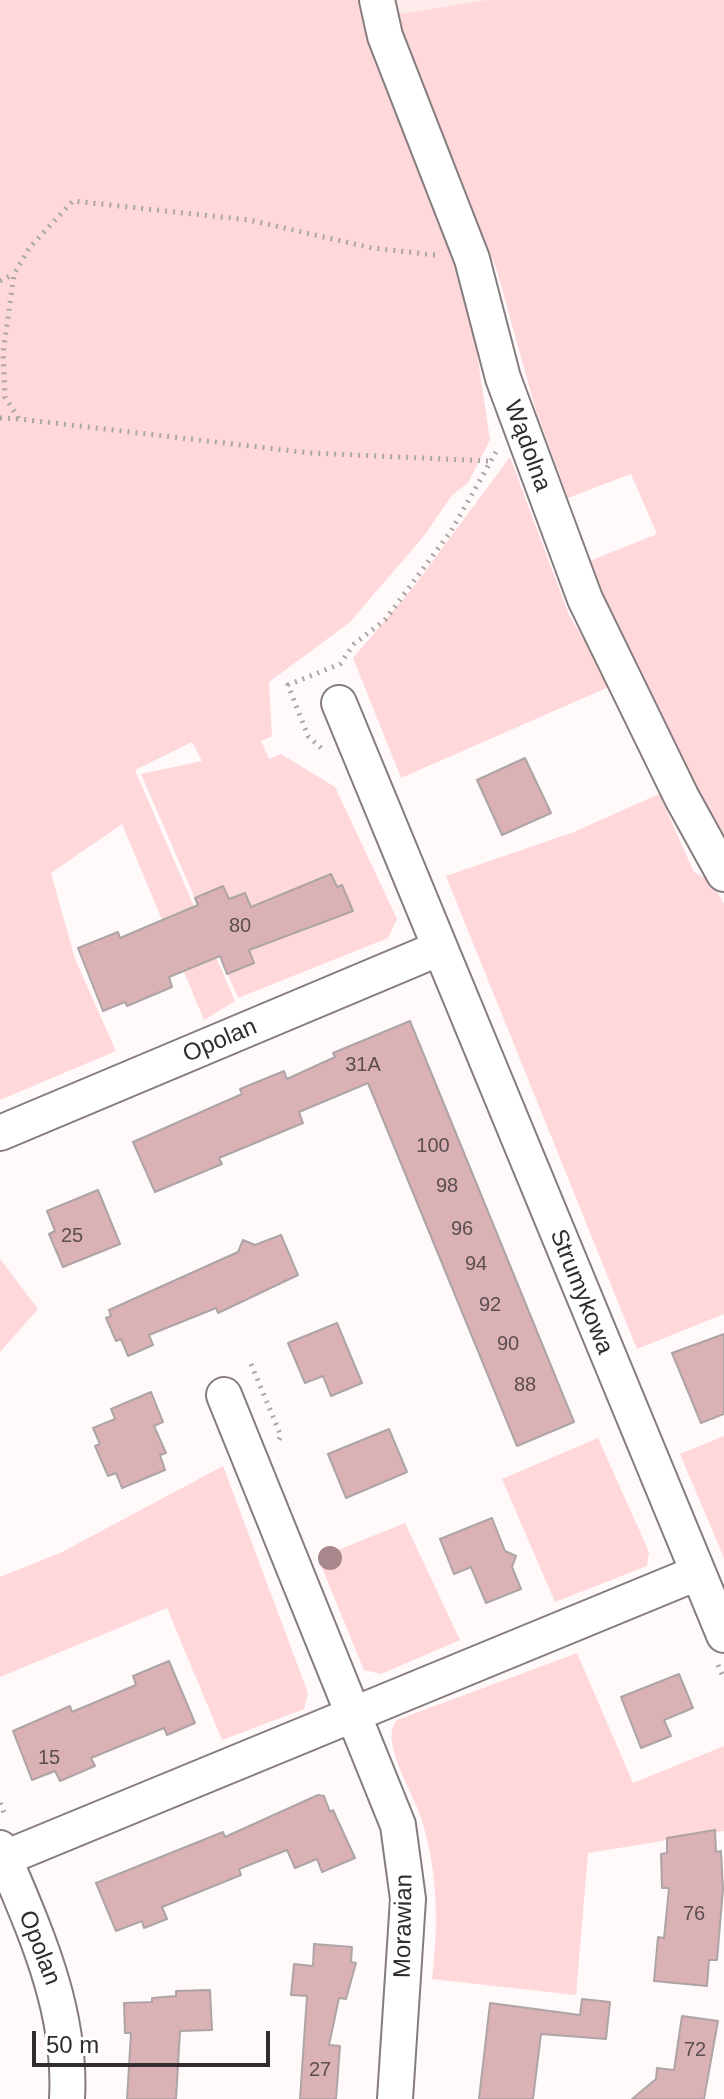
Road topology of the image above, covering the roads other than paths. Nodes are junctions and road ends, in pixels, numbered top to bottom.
1 (377, 0) edge
2 (339, 703) dead end
3 (724, 874) edge
4 (440, 948) junction
5 (0, 1133) edge
6 (224, 1395) dead end
7 (697, 1573) junction
8 (724, 1635) edge
9 (351, 1714) junction
10 (2, 1845) edge
11 (67, 2099) edge
12 (395, 2099) edge

1 - 3 street, Wądolna
2 - 4 street, Strumykowa
4 - 5 street, Opolan
4 - 7 street, Strumykowa
6 - 9 street, Morawian
7 - 8 street, Strumykowa
7 - 9 street
9 - 10 street
9 - 12 street, Morawian
10 - 11 street, Opolan

